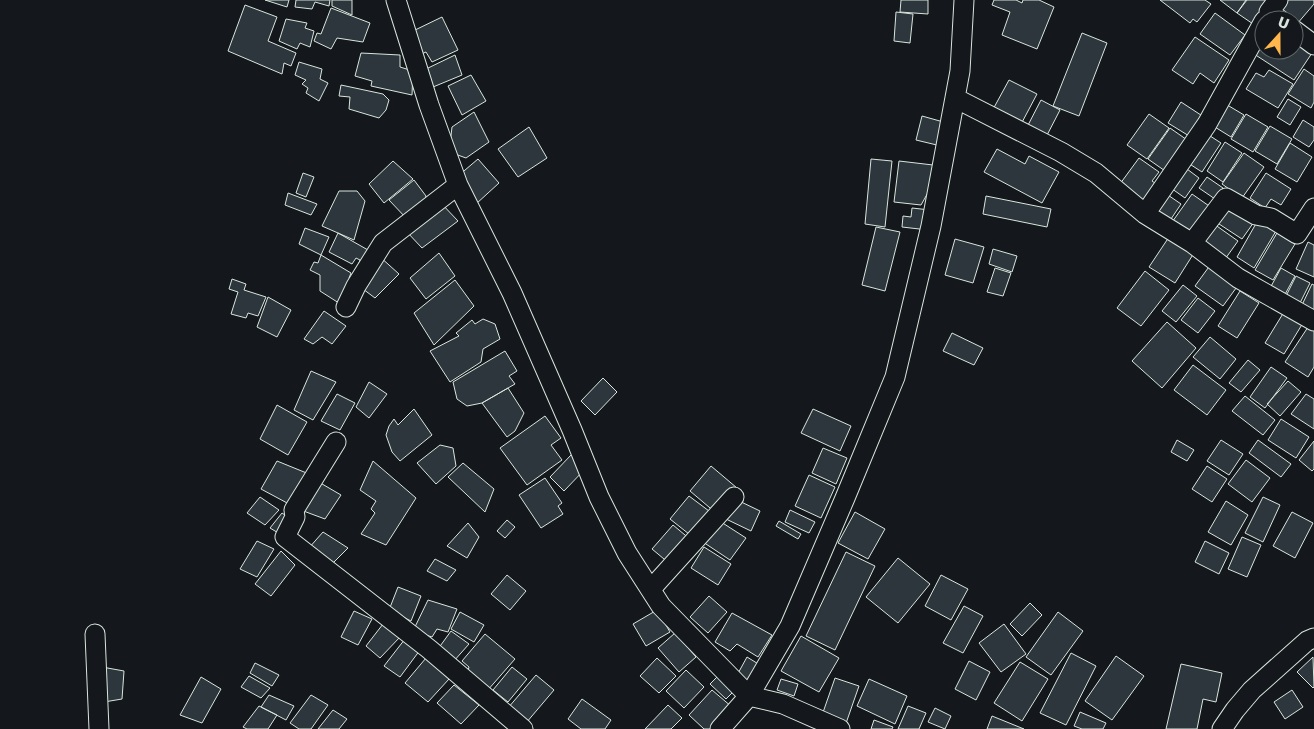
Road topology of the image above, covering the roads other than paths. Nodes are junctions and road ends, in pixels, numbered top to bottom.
1 (396, 0) edge
2 (964, 0) edge
3 (1254, 44) edge
4 (955, 98) junction
5 (458, 185) junction
6 (1314, 208) edge
7 (1145, 214) junction
8 (1192, 243) junction
9 (346, 307) dead end
10 (1314, 321) edge
11 (336, 442) dead end
12 (734, 497) dead end
13 (651, 589) junction
14 (95, 634) dead end
15 (1314, 638) edge
16 (749, 696) junction
17 (99, 729) edge
18 (523, 729) edge
19 (720, 729) edge
20 (840, 729) edge
21 (1222, 729) edge

1 - 5 street
2 - 4 street
3 - 7 street
4 - 7 street
4 - 16 street
5 - 9 street
5 - 13 street
6 - 8 street
7 - 8 street
8 - 10 street
11 - 18 street
12 - 13 street
13 - 16 street
14 - 17 street
15 - 21 street
16 - 19 street
16 - 20 street

